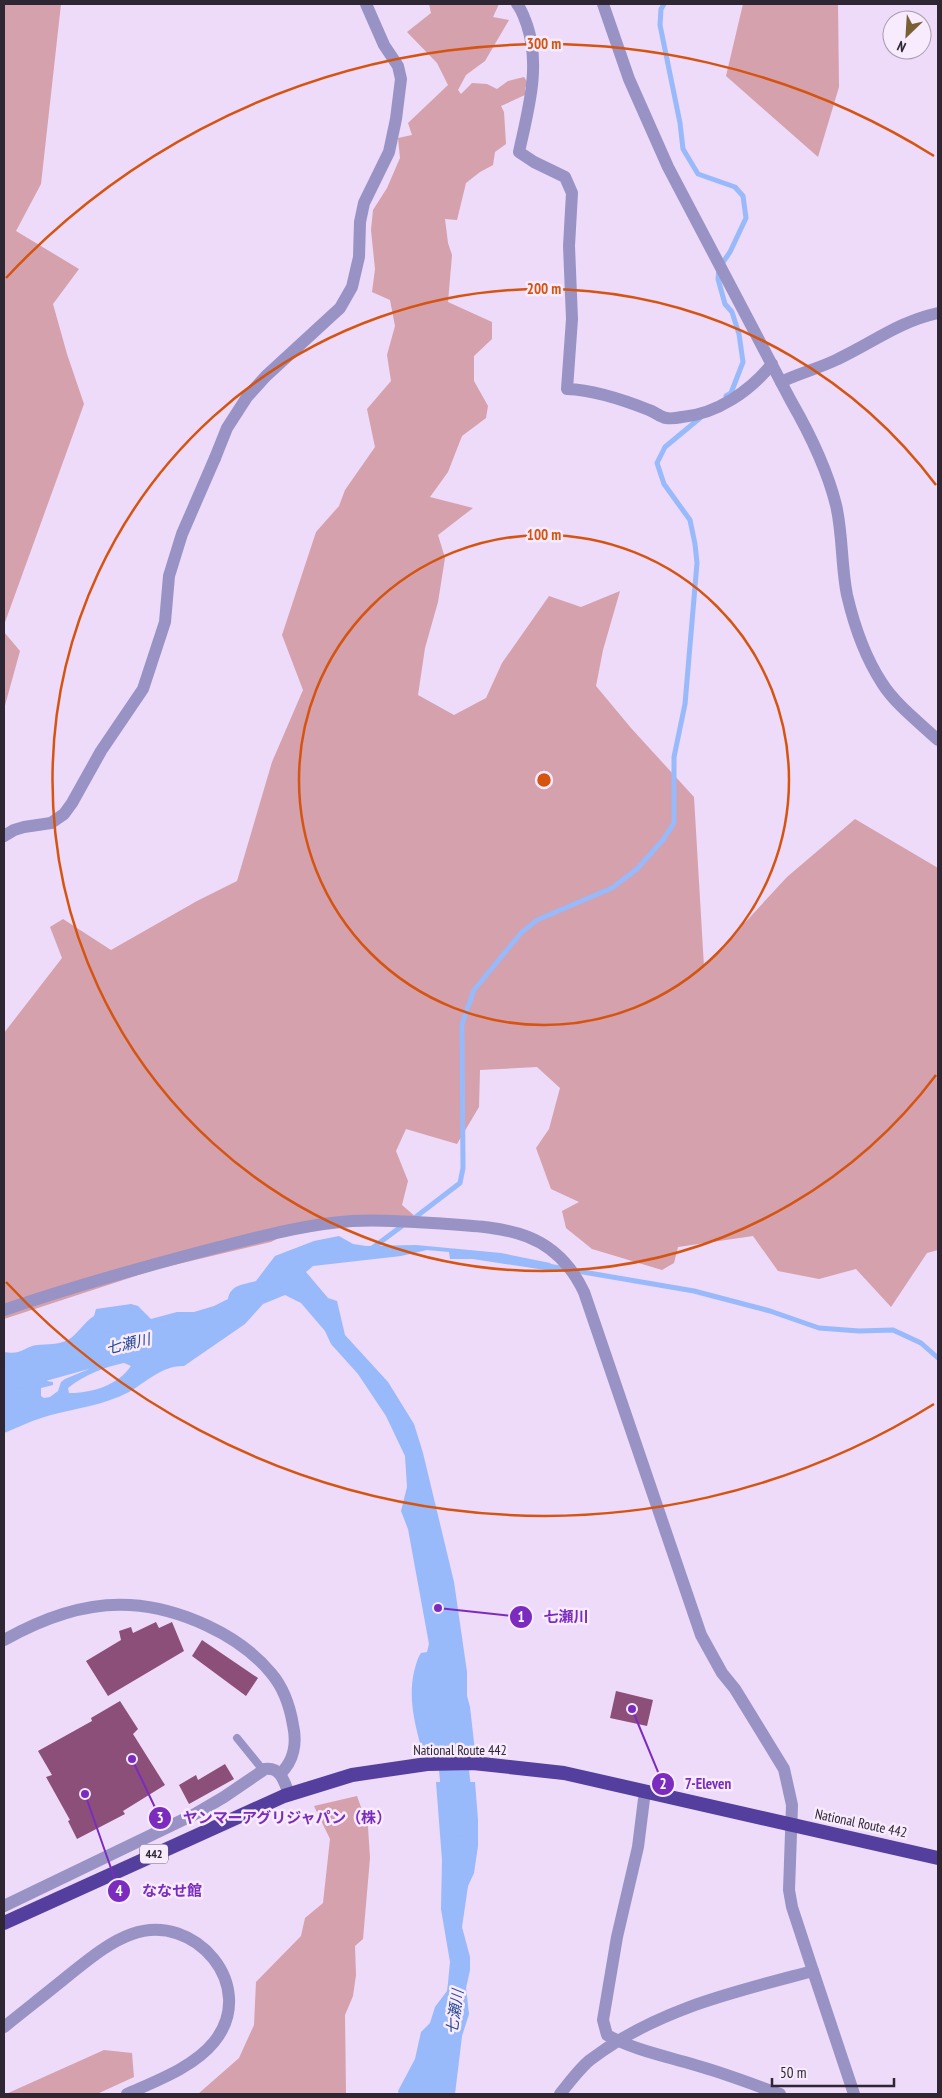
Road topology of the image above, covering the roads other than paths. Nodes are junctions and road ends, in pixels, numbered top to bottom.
1 (366, 4) edge
2 (517, 4) edge
3 (603, 4) edge
4 (938, 313) edge
5 (772, 364) junction
6 (781, 382) junction
7 (938, 740) edge
8 (4, 836) edge
9 (4, 1310) edge
10 (4, 1640) edge
11 (237, 1738) dead end
12 (263, 1770) junction
13 (280, 1774) junction
14 (646, 1791) junction
15 (289, 1794) junction
16 (791, 1825) junction
17 (938, 1858) edge
18 (4, 1906) edge
19 (4, 1923) edge
20 (813, 1971) junction
21 (4, 2027) edge
22 (619, 2042) junction
23 (127, 2094) edge
24 (560, 2094) edge
25 (780, 2094) edge
26 (854, 2094) edge

1 - 8 street
2 - 5 street
3 - 5 street
4 - 6 street
5 - 6 street
6 - 7 street
9 - 16 street
10 - 13 street
11 - 12 lane
12 - 13 street
12 - 18 street
13 - 15 street
14 - 15 highway, National Route 442 / 442
14 - 16 highway, National Route 442 / 442
14 - 22 street
15 - 19 highway, National Route 442 / 442
16 - 17 highway, National Route 442 / 442
16 - 20 street
20 - 22 street
20 - 26 street
21 - 23 street
22 - 24 street
22 - 25 street

